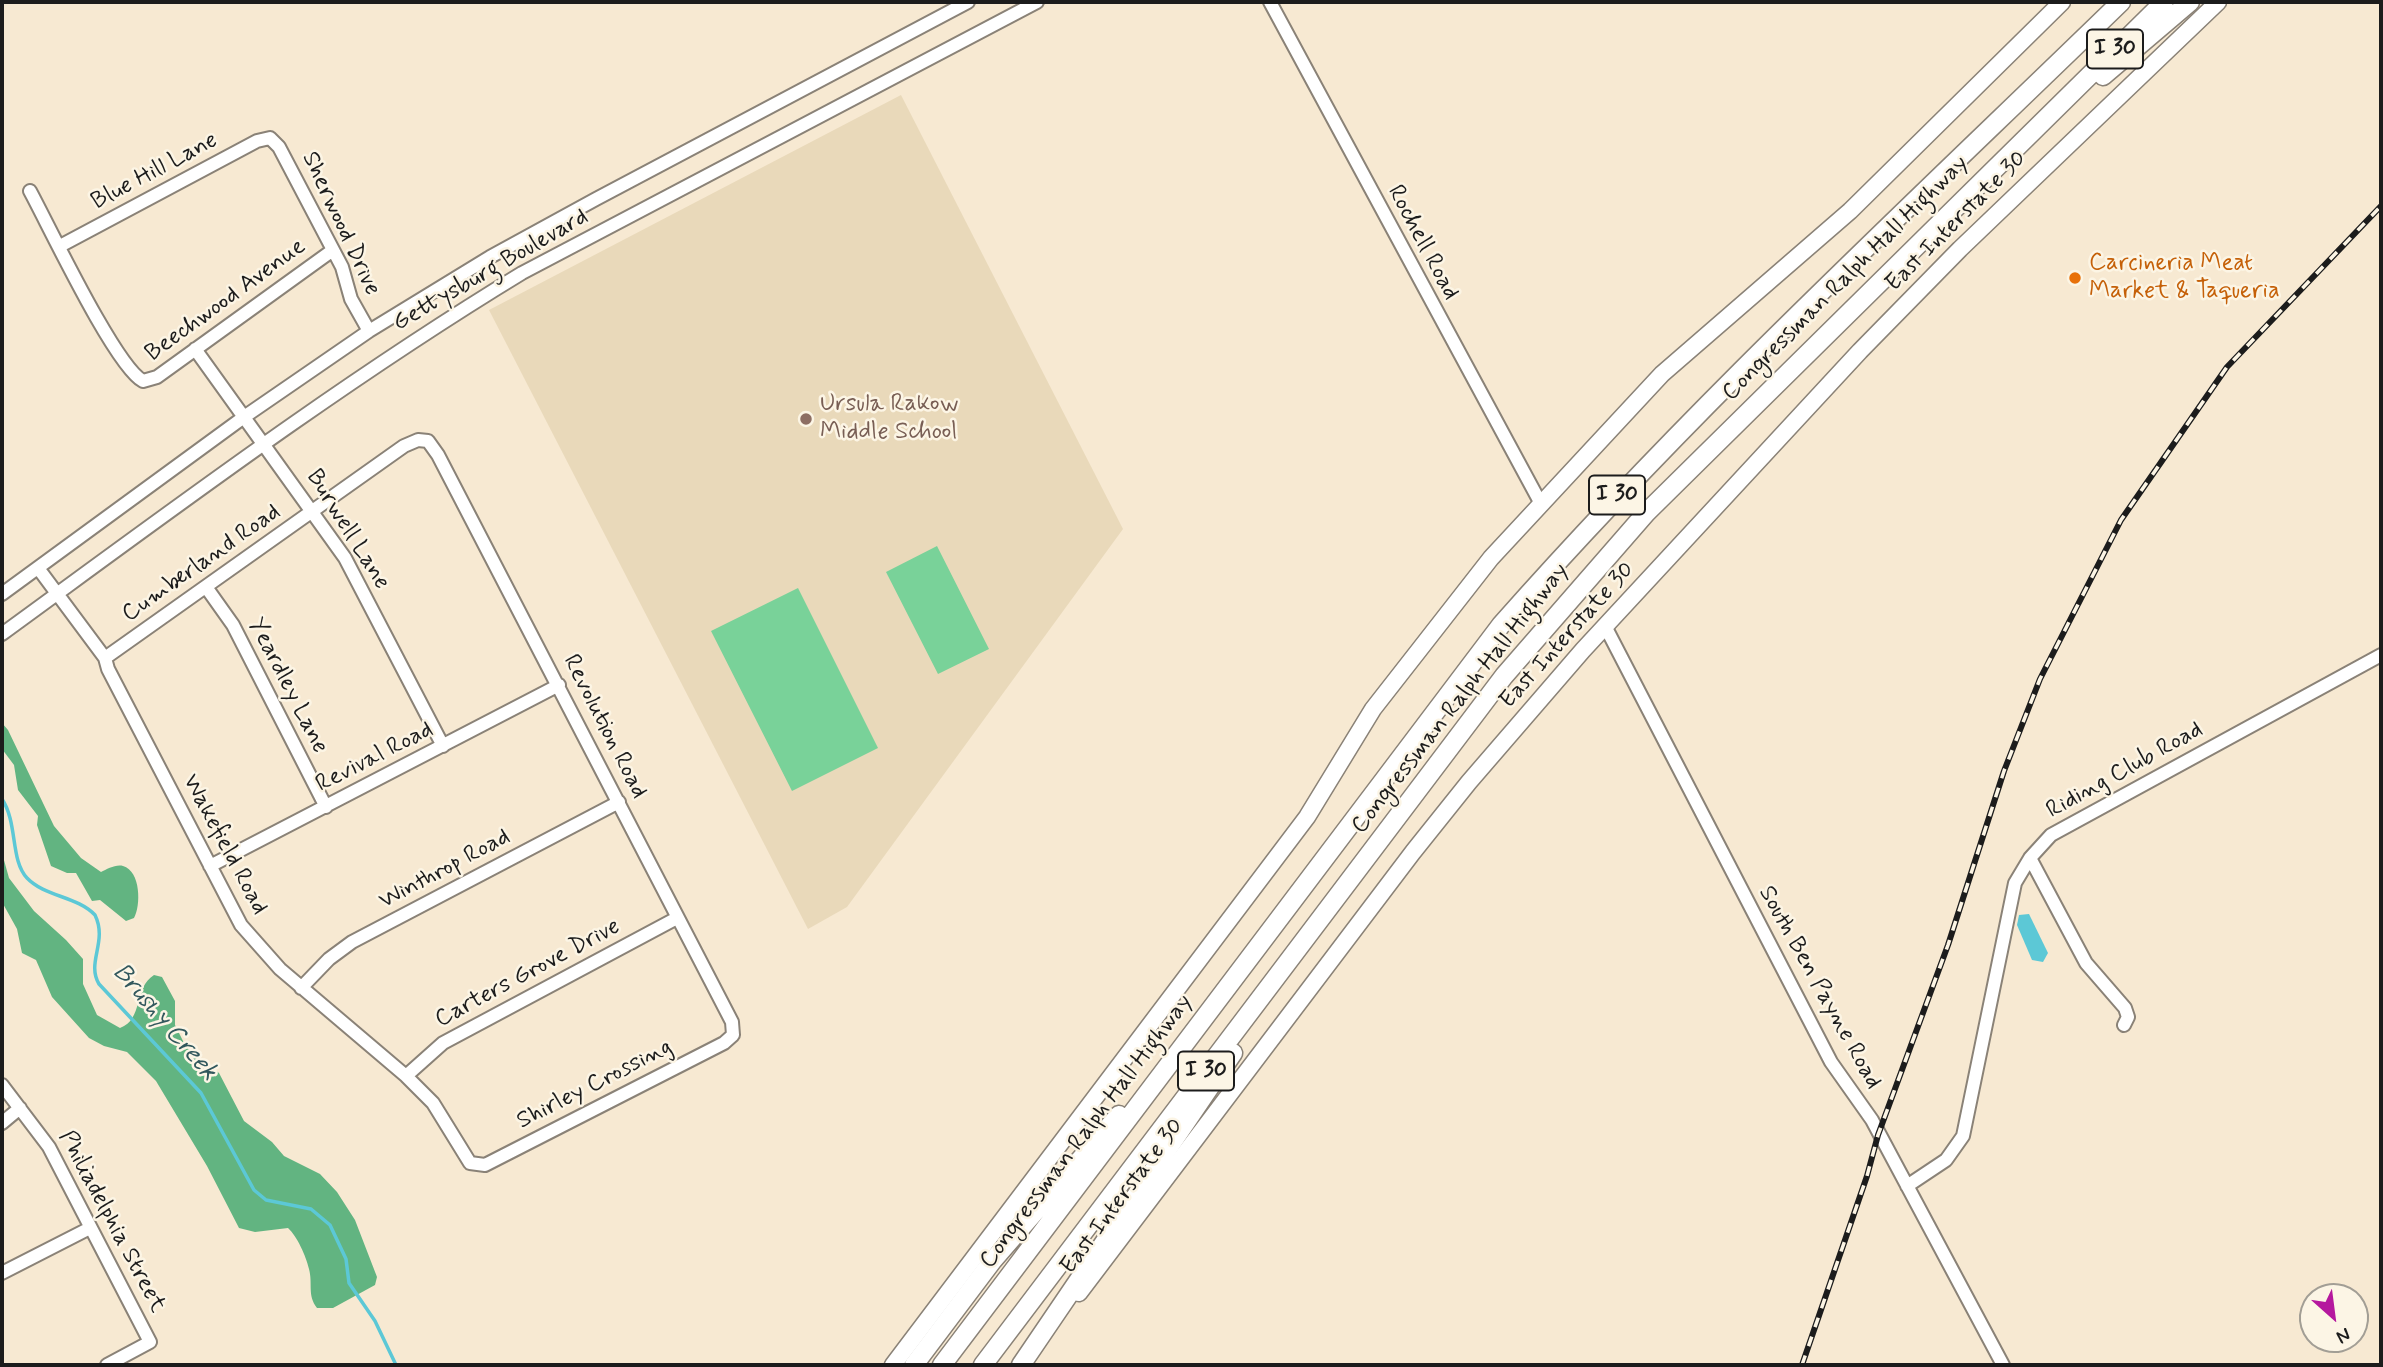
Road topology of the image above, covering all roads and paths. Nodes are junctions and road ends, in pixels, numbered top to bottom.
1 (968, 2) edge
2 (1037, 2) edge
3 (1270, 2) edge
4 (2062, 2) edge
5 (2121, 2) edge
6 (2164, 2) edge
7 (2190, 2) edge
8 (2218, 2) edge
9 (2066, 96) junction
10 (270, 138) joint
11 (30, 191) dead end
12 (60, 246) junction
13 (333, 250) junction
14 (369, 331) junction
15 (195, 349) junction
16 (244, 417) junction
17 (428, 441) joint
18 (264, 443) junction
19 (1540, 502) junction
20 (313, 511) junction
21 (38, 568) junction
22 (206, 587) junction
23 (57, 593) junction
24 (2, 594) edge
25 (1605, 626) junction
26 (2, 634) edge
27 (2381, 655) edge
28 (105, 658) junction
29 (559, 685) junction
30 (443, 746) junction
31 (1428, 776) junction
32 (619, 802) junction
33 (326, 807) junction
34 (2029, 858) junction
35 (210, 866) junction
36 (677, 918) junction
37 (301, 989) junction
38 (2124, 1025) dead end
39 (733, 1035) joint
40 (1180, 1048) junction
41 (406, 1076) junction
42 (2, 1085) edge
43 (20, 1108) junction
44 (2, 1124) edge
45 (474, 1166) joint
46 (1907, 1186) junction
47 (90, 1227) junction
48 (2, 1273) edge
49 (107, 1365) edge
50 (893, 1365) edge
51 (914, 1365) edge
52 (942, 1365) edge
53 (983, 1365) edge
54 (1023, 1365) edge
55 (2003, 1365) edge

1 - 14 street, Gettysburg Boulevard
2 - 18 street, Gettysburg Boulevard
3 - 19 street, Rochell Road
4 - 19 main road
5 - 40 highway, Congressman Ralph Hall Highway / I 30
6 - 9 highway, Congressman Ralph Hall Highway / I 30
7 - 9 highway
8 - 25 main road, East Interstate 30
9 - 31 highway, Congressman Ralph Hall Highway / I 30
10 - 12 street, Blue Hill Lane
10 - 13 street, Sherwood Drive
11 - 12 street
12 - 15 street, Beechwood Avenue
13 - 14 street, Sherwood Drive
13 - 15 street, Beechwood Avenue
14 - 16 street, Gettysburg Boulevard
15 - 16 street, Burwell Lane
16 - 18 street, Burwell Lane
16 - 21 street, Gettysburg Boulevard
17 - 20 street, Cumberland Road
17 - 29 street, Revolution Road
18 - 20 street, Burwell Lane
18 - 23 street, Gettysburg Boulevard
19 - 50 main road
20 - 22 street, Cumberland Road
20 - 30 street, Burwell Lane
21 - 23 street, Wakefield Road
21 - 24 street, Gettysburg Boulevard
22 - 28 street, Cumberland Road
22 - 33 street, Yeardley Lane
23 - 26 street, Gettysburg Boulevard
23 - 28 street, Wakefield Road
25 - 46 street, South Ben Payne Road
25 - 54 main road, East Interstate 30
27 - 34 street, Riding Club Road
28 - 35 street, Wakefield Road
29 - 30 street, Revival Road
29 - 32 street, Revolution Road
30 - 33 street, Revival Road
31 - 53 highway, Congressman Ralph Hall Highway / I 30
31 - 54 highway
32 - 36 street, Revolution Road
32 - 37 street, Winthrop Road
33 - 35 street, Revival Road
34 - 38 street
34 - 46 street, Riding Club Road
35 - 37 street, Wakefield Road
36 - 39 street, Revolution Road
36 - 41 street, Carters Grove Drive
37 - 41 street, Wakefield Road
39 - 45 street, Shirley Crossing
40 - 51 highway
40 - 52 highway, Congressman Ralph Hall Highway / I 30
41 - 45 street, Wakefield Road
42 - 43 street, Philiadelphia Street
43 - 44 street
43 - 47 street, Philiadelphia Street
46 - 55 street, South Ben Payne Road
47 - 48 street
47 - 49 street, Philiadelphia Street

